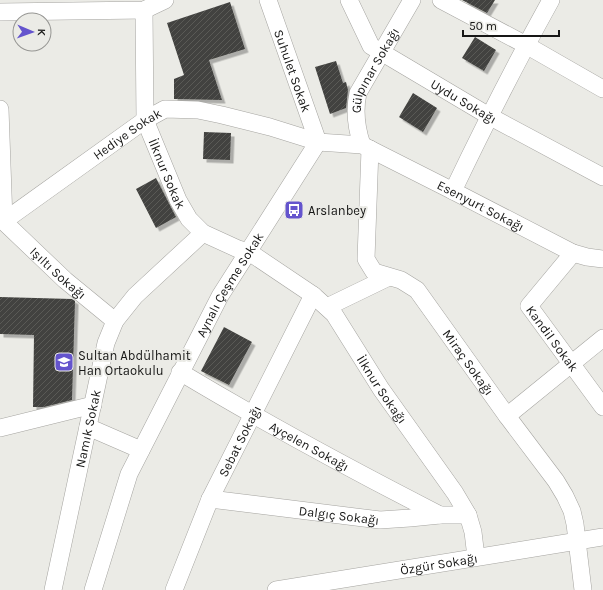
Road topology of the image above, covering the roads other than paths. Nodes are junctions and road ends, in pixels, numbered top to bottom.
1 (165, 0) edge
2 (268, 0) edge
3 (349, 0) edge
4 (412, 0) edge
5 (441, 0) edge
6 (551, 0) edge
7 (123, 5) edge
8 (144, 10) junction
9 (0, 12) edge
10 (526, 45) junction
11 (381, 52) junction
12 (603, 89) edge
13 (0, 109) edge
14 (489, 116) junction
15 (145, 120) junction
16 (318, 142) junction
17 (366, 147) junction
18 (603, 177) edge
19 (1, 180) edge
20 (453, 191) junction
21 (2, 219) edge
22 (204, 233) junction
23 (248, 252) junction
24 (573, 253) junction
25 (603, 259) edge
26 (389, 277) junction
27 (313, 295) junction
28 (327, 307) junction
29 (115, 321) junction
30 (603, 338) edge
31 (573, 364) junction
32 (180, 372) junction
33 (93, 405) junction
34 (603, 407) edge
35 (252, 415) junction
36 (507, 416) junction
37 (88, 427) junction
38 (0, 428) edge
39 (141, 450) junction
40 (210, 499) junction
41 (440, 515) junction
42 (468, 515) junction
43 (603, 537) edge
44 (578, 541) junction
45 (476, 557) junction
46 (52, 590) edge
47 (93, 590) edge
48 (174, 590) edge
49 (276, 590) edge
50 (583, 590) edge

1 - 8 street
2 - 16 street, Suhulet Sokak
3 - 11 street, Uydu Sokağı
4 - 11 street, Gülpınar Sokağı
5 - 10 street
6 - 10 street
7 - 8 street
7 - 9 street
8 - 15 street, İlknur Sokak
10 - 12 street
10 - 14 street
11 - 14 street, Uydu Sokağı
11 - 17 street, Gülpınar Sokağı
13 - 19 street
14 - 18 street, Uydu Sokağı
14 - 20 street
15 - 16 street, Hediye Sokak
15 - 21 street, Hediye Sokak
15 - 22 street, İlknur Sokak
16 - 17 street, Hediye Sokak
16 - 23 street, Aynalı Çeşme Sokak
17 - 20 street, Esenyurt Sokağı
17 - 26 street, Miraç Sokağı
19 - 21 street
20 - 24 street, Esenyurt Sokağı
21 - 29 street, Işıltı Sokağı
22 - 23 street, İlknur Sokak
22 - 29 street, Namık Sokak
23 - 27 street, İlknur Sokağı
23 - 32 street, Aynalı Çeşme Sokak
24 - 25 street, Esenyurt Sokağı
24 - 31 street, Kandil Sokak
26 - 28 street
26 - 36 street, Miraç Sokağı
27 - 28 street, İlknur Sokağı
27 - 35 street, Sebat Sokağı
28 - 42 street, İlknur Sokağı
29 - 33 street, Namık Sokak
30 - 31 street
31 - 34 street, Kandil Sokak
31 - 36 street
32 - 35 street, Ayçelen Sokağı
32 - 39 street, Aynalı Çeşme Sokak
33 - 37 street, Namık Sokak
33 - 38 street
35 - 40 street, Sebat Sokağı
35 - 41 street, Ayçelen Sokağı
36 - 44 street, Miraç Sokağı
37 - 39 street
37 - 46 street, Namık Sokak
39 - 47 street, Aynalı Çeşme Sokak
40 - 41 street, Dalgıç Sokağı
40 - 48 street, Sebat Sokağı
41 - 42 street, Dalgıç Sokağı
42 - 45 street, İlknur Sokağı
43 - 44 street, Özgür Sokağı
44 - 45 street, Özgür Sokağı
44 - 50 street, Miraç Sokağı
45 - 49 street, Özgür Sokağı

